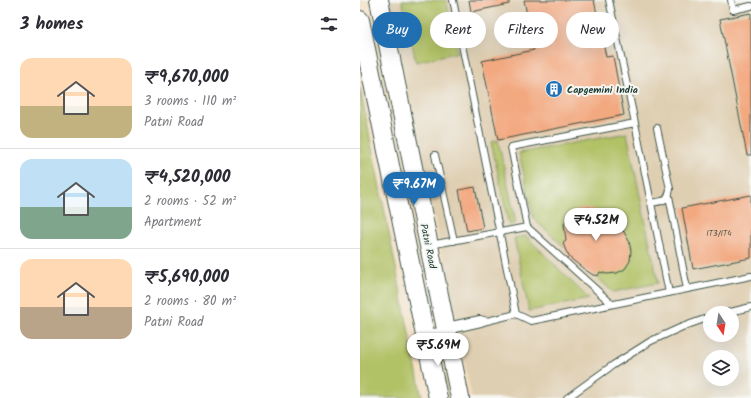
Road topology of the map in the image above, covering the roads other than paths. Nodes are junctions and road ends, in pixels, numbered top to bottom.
1 (379, 0) edge
2 (453, 0) edge
3 (609, 0) edge
4 (731, 0) edge
5 (751, 6) edge
6 (360, 20) edge
7 (635, 122) junction
8 (657, 128) dead end
9 (435, 155) dead end
10 (669, 196) junction
11 (651, 203) junction
12 (526, 227) junction
13 (500, 232) junction
14 (454, 240) junction
15 (429, 245) junction
16 (751, 276) edge
17 (688, 289) junction
18 (669, 293) junction
19 (612, 304) junction
20 (751, 307) edge
21 (739, 310) edge
22 (516, 314) junction
23 (703, 320) edge
24 (445, 328) junction
25 (425, 332) junction
26 (438, 398) edge
27 (460, 398) edge
28 (567, 398) edge

1 - 15 main road, Patni Road
2 - 13 lane
3 - 7 lane
4 - 5 lane
6 - 25 main road
7 - 11 lane
7 - 12 lane
8 - 10 lane
9 - 14 lane
10 - 11 lane
10 - 17 lane
11 - 18 lane
12 - 13 lane
12 - 19 lane
13 - 14 lane
13 - 22 lane
14 - 15 lane
15 - 24 main road, Patni Road
16 - 17 lane
17 - 18 lane
18 - 19 lane
19 - 22 lane
20 - 21 lane
22 - 24 lane
23 - 28 lane
24 - 25 lane
24 - 27 main road, Patni Road
25 - 26 main road

